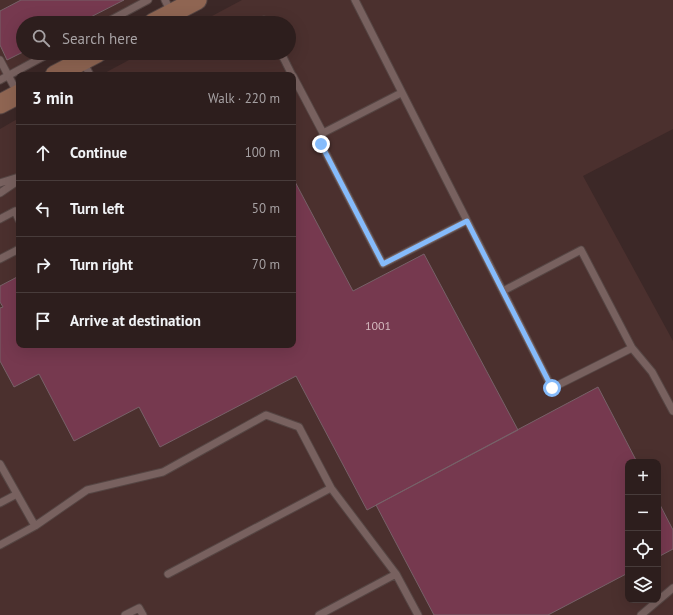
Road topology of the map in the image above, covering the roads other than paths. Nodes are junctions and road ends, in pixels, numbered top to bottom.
1 (148, 0) edge
2 (197, 0) edge
3 (355, 0) edge
4 (168, 7) edge
5 (119, 16) edge
6 (160, 16) edge
7 (0, 60) edge
8 (37, 60) edge
9 (285, 60) edge
10 (90, 63) edge
11 (64, 72) edge
12 (291, 72) edge
13 (8, 76) junction
14 (0, 80) edge
15 (296, 82) edge
16 (16, 90) edge
17 (401, 93) junction
18 (16, 95) edge
19 (0, 104) edge
20 (323, 133) junction
21 (16, 179) edge
22 (16, 180) edge
23 (0, 183) edge
24 (0, 193) edge
25 (16, 213) edge
26 (0, 219) edge
27 (467, 221) junction
28 (16, 251) edge
29 (0, 259) edge
30 (503, 291) junction
31 (632, 348) junction
32 (673, 411) edge
33 (0, 464) edge
34 (330, 488) junction
35 (17, 494) junction
36 (0, 503) edge
37 (35, 526) junction
38 (0, 545) edge
39 (168, 574) dead end
40 (396, 574) junction
41 (673, 588) edge
42 (125, 615) edge
43 (143, 615) edge
44 (319, 615) edge
45 (418, 615) edge
46 (641, 615) edge

1 - 5 lane
2 - 4 main road
3 - 17 lane
4 - 6 main road
7 - 13 lane
8 - 13 lane
9 - 12 lane
10 - 11 main road
13 - 14 lane
13 - 16 lane
15 - 20 lane
17 - 20 lane
17 - 27 lane
18 - 19 main road
20 - 27 lane
21 - 23 lane
22 - 24 lane
25 - 26 lane
27 - 30 lane
28 - 29 lane
30 - 31 lane
30 - 31 lane
31 - 32 lane
33 - 35 lane
34 - 37 lane
34 - 39 lane
34 - 40 lane
35 - 36 lane
35 - 37 lane
37 - 38 lane
40 - 44 lane
40 - 45 lane
41 - 46 lane
42 - 43 lane

